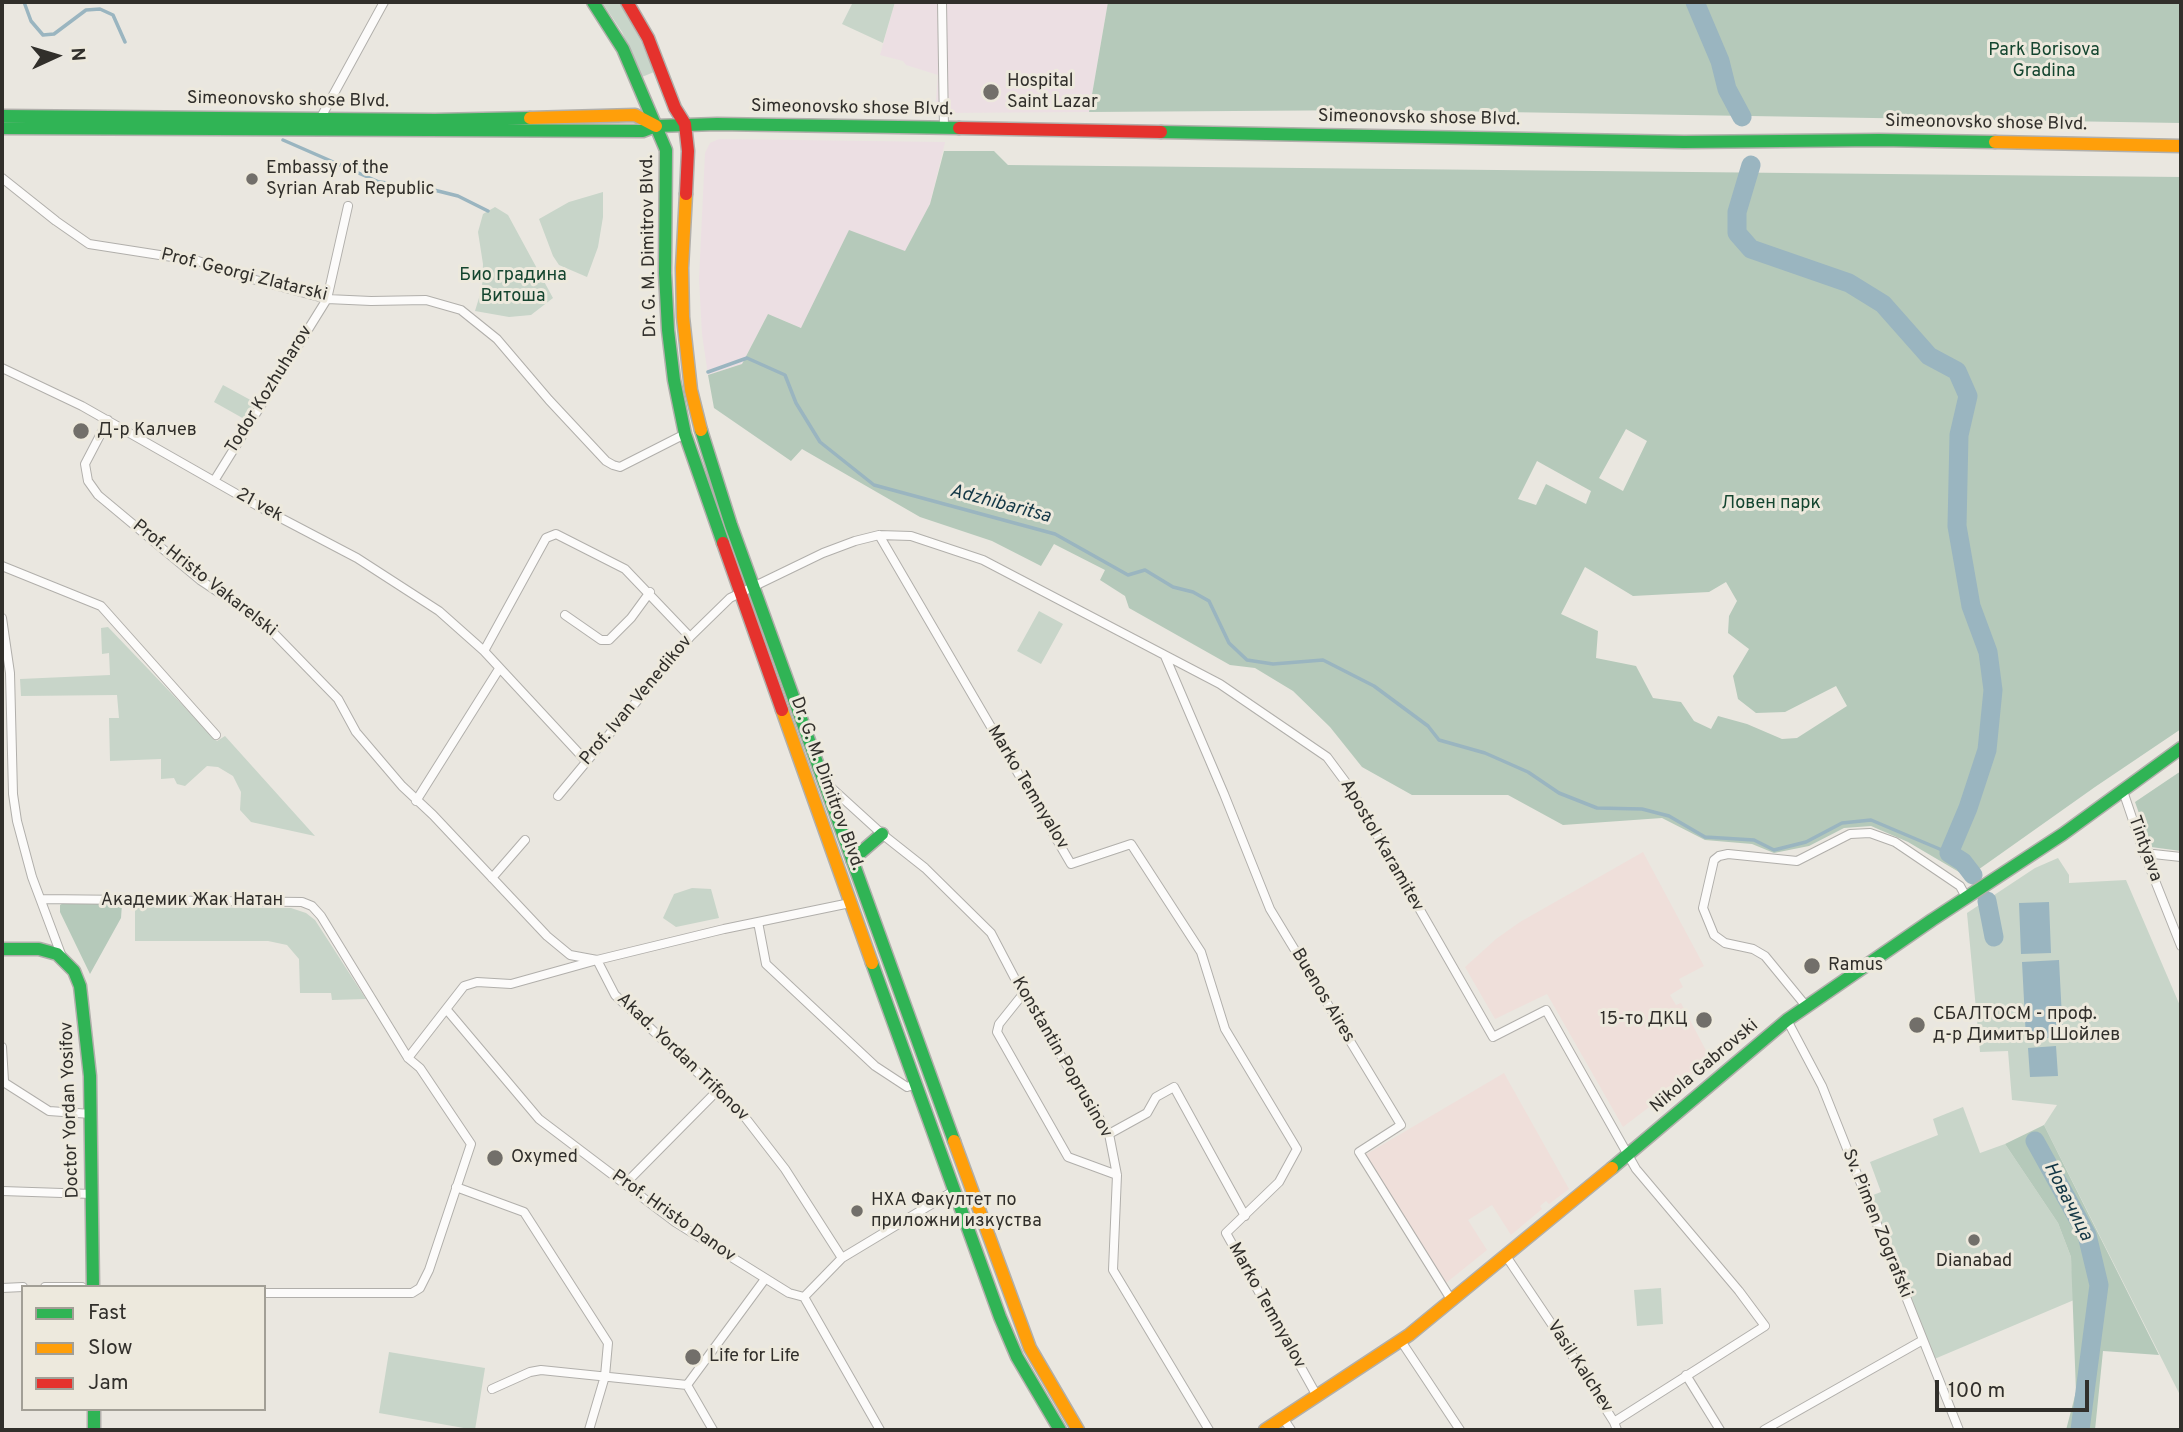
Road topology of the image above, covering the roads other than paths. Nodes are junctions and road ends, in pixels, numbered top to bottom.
1 (384, 2) edge
2 (593, 2) edge
3 (627, 2) edge
4 (942, 2) edge
5 (2, 116) edge
6 (320, 119) junction
7 (685, 124) junction
8 (656, 126) junction
9 (2, 128) edge
10 (944, 128) junction
11 (2181, 146) edge
12 (2, 178) edge
13 (348, 206) dead end
14 (327, 299) junction
15 (2, 368) edge
16 (108, 420) junction
17 (685, 434) junction
18 (214, 481) junction
19 (879, 535) junction
20 (2, 566) edge
21 (753, 586) junction
22 (650, 592) junction
23 (739, 592) junction
24 (565, 615) dead end
25 (2, 618) edge
26 (690, 637) junction
27 (484, 651) junction
28 (1165, 656) junction
29 (499, 669) junction
30 (216, 735) dead end
31 (2181, 748) edge
32 (586, 762) junction
33 (824, 781) junction
34 (2123, 791) junction
35 (558, 796) dead end
36 (416, 801) junction
37 (882, 834) junction
38 (525, 840) dead end
39 (2144, 853) junction
40 (2181, 857) edge
41 (852, 860) junction
42 (492, 878) junction
43 (1966, 897) junction
44 (42, 899) junction
45 (850, 904) junction
46 (758, 922) junction
47 (2181, 946) edge
48 (2, 949) edge
49 (62, 957) junction
50 (597, 960) junction
51 (1023, 994) junction
52 (1806, 1006) junction
53 (447, 1010) junction
54 (1787, 1020) junction
55 (2, 1047) edge
56 (408, 1058) junction
57 (3, 1081) edge
58 (916, 1084) junction
59 (717, 1091) junction
60 (91, 1114) junction
61 (1109, 1134) junction
62 (1628, 1154) junction
63 (1117, 1175) junction
64 (625, 1184) junction
65 (456, 1187) junction
66 (2, 1191) edge
67 (955, 1191) junction
68 (92, 1194) junction
69 (1245, 1216) junction
70 (1506, 1256) junction
71 (842, 1258) junction
72 (765, 1279) junction
73 (93, 1285) edge
74 (21, 1287) edge
75 (2, 1288) edge
76 (266, 1293) edge
77 (804, 1297) junction
78 (1452, 1301) junction
79 (1923, 1340) junction
80 (1401, 1341) junction
81 (1686, 1375) junction
82 (606, 1376) junction
83 (687, 1385) junction
84 (492, 1389) dead end
85 (1317, 1396) junction
86 (94, 1411) edge
87 (1283, 1419) junction
88 (1616, 1426) edge
89 (94, 1430) edge
90 (589, 1430) edge
91 (713, 1430) edge
92 (880, 1430) edge
93 (1060, 1430) edge
94 (1078, 1430) edge
95 (1209, 1430) edge
96 (1265, 1430) edge
97 (1291, 1430) edge
98 (1460, 1430) edge
99 (1720, 1430) edge
100 (1764, 1430) edge
101 (1959, 1430) edge

1 - 6 street
2 - 8 main road, Dr. G. M. Dimitrov Blvd.
3 - 7 main road
4 - 10 street
5 - 6 main road, Simeonovsko shose Blvd.
6 - 8 main road, Simeonovsko shose Blvd.
7 - 8 main road, Simeonovsko shose Blvd.
7 - 10 main road, Simeonovsko shose Blvd.
7 - 21 main road, Dr. G. M. Dimitrov Blvd.
8 - 9 main road, Simeonovsko shose Blvd.
8 - 17 main road, Dr. G. M. Dimitrov Blvd.
10 - 11 main road, Simeonovsko shose Blvd.
12 - 14 street, Prof. Georgi Zlatarski
13 - 14 street, Todor Kozhuharov
14 - 17 street, Prof. Georgi Zlatarski
14 - 18 street, Todor Kozhuharov
15 - 16 street, 21 vek
16 - 18 street, 21 vek
16 - 36 street, Prof. Hristo Vakarelski
17 - 23 main road, Dr. G. M. Dimitrov Blvd.
18 - 27 street, 21 vek
19 - 21 street, Apostol Karamitev
19 - 28 street, Apostol Karamitev
19 - 69 street, Marko Temnyalov
20 - 30 street
21 - 23 street, Apostol Karamitev
21 - 33 main road, Dr. G. M. Dimitrov Blvd.
22 - 24 street
22 - 26 street
22 - 27 street
23 - 26 street, Prof. Ivan Venedikov
23 - 45 main road, Dr. G. M. Dimitrov Blvd.
25 - 44 street, Doctor Yordan Yosifov
26 - 32 street, Prof. Ivan Venedikov
27 - 29 street, 21 vek
28 - 62 street, Apostol Karamitev
28 - 78 street, Buenos Aires
29 - 32 street, 21 vek
29 - 36 street
31 - 34 main road, Nikola Gabrovski
32 - 35 street, Prof. Ivan Venedikov
33 - 37 street, Konstantin Poprusinov
33 - 41 main road, Dr. G. M. Dimitrov Blvd.
34 - 39 street, Tintyava
34 - 43 main road, Nikola Gabrovski
36 - 42 street, Prof. Hristo Vakarelski
37 - 41 main road
37 - 51 street, Konstantin Poprusinov
38 - 42 street
39 - 40 street
39 - 47 street, Tintyava
41 - 94 main road, Dr. G. M. Dimitrov Blvd.
42 - 50 street, Prof. Hristo Vakarelski
43 - 52 main road, Nikola Gabrovski
43 - 52 street
44 - 49 street, Doctor Yordan Yosifov
44 - 56 street, Академик Жак Натан
45 - 46 street
45 - 58 main road, Dr. G. M. Dimitrov Blvd.
46 - 50 street
46 - 58 street
48 - 49 main road
49 - 60 main road, Doctor Yordan Yosifov
50 - 53 street
50 - 59 street, Akad. Yordan Trifonov
51 - 61 street, Konstantin Poprusinov
51 - 63 street
52 - 54 main road, Nikola Gabrovski
53 - 56 street
53 - 64 street, Prof. Hristo Danov
54 - 62 main road, Nikola Gabrovski
54 - 79 street, Sv. Pimen Zografski
55 - 57 street
56 - 65 street, Академик Жак Натан
57 - 60 street
58 - 67 main road, Dr. G. M. Dimitrov Blvd.
59 - 64 street
59 - 71 street, Akad. Yordan Trifonov
60 - 68 main road, Doctor Yordan Yosifov
61 - 63 street, Konstantin Poprusinov
61 - 69 street
62 - 70 main road, Nikola Gabrovski
62 - 81 street, Apostol Karamitev
63 - 95 street, Konstantin Poprusinov
64 - 72 street, Prof. Hristo Danov
65 - 76 street, Академик Жак Натан
65 - 82 street
66 - 68 street
67 - 71 street
67 - 93 main road, Dr. G. M. Dimitrov Blvd.
68 - 73 main road, Doctor Yordan Yosifov
69 - 85 street, Marko Temnyalov
70 - 78 main road, Nikola Gabrovski
70 - 88 street, Vasil Kalchev
71 - 77 street
72 - 77 street, Prof. Hristo Danov
72 - 83 street
74 - 75 street
77 - 92 street
78 - 80 main road, Nikola Gabrovski
79 - 100 street
79 - 101 street, Sv. Pimen Zografski
80 - 85 main road, Nikola Gabrovski
80 - 98 street
81 - 88 street, Vasil Kalchev
81 - 99 street
82 - 83 street
82 - 84 street
82 - 90 street
83 - 91 street
85 - 87 main road, Nikola Gabrovski
86 - 89 main road
87 - 96 main road, Nikola Gabrovski
87 - 97 street

